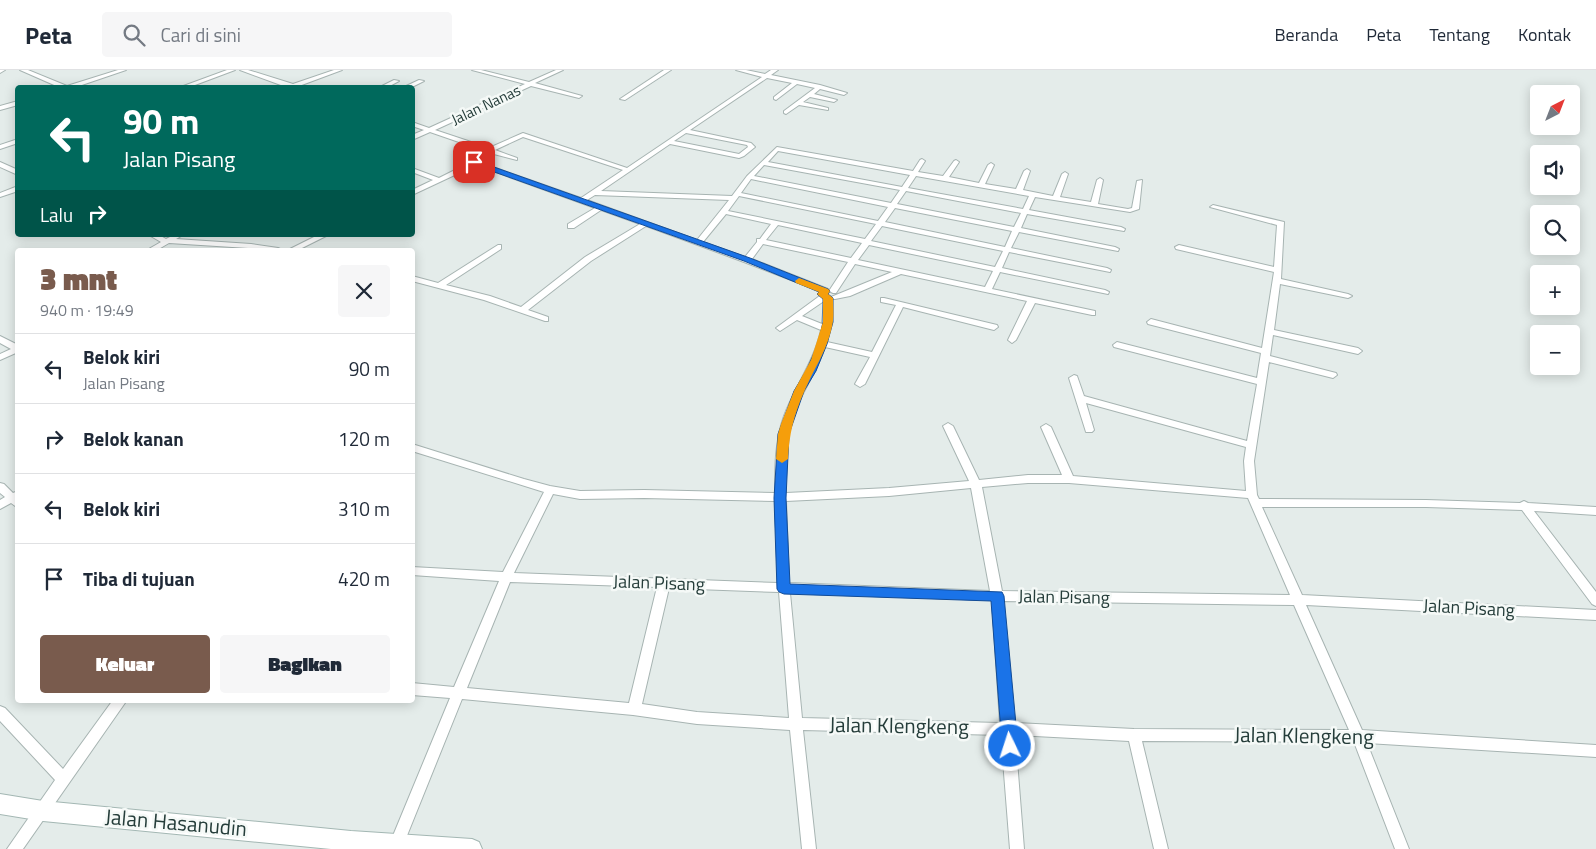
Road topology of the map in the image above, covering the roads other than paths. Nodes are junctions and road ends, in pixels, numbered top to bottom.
1 (22, 70) edge
2 (122, 70) edge
3 (232, 70) edge
4 (243, 70) edge
5 (340, 70) edge
6 (475, 70) edge
7 (560, 70) edge
8 (668, 70) edge
9 (739, 70) edge
10 (775, 70) edge
11 (766, 76) junction
12 (396, 81) dead end
13 (421, 81) dead end
14 (797, 82) junction
15 (531, 84) junction
16 (62, 85) edge
17 (73, 85) edge
18 (189, 85) edge
19 (288, 85) edge
20 (299, 85) edge
21 (387, 85) edge
22 (411, 85) edge
23 (820, 87) junction
24 (844, 93) dead end
25 (809, 95) junction
26 (579, 96) dead end
27 (776, 98) dead end
28 (623, 99) dead end
29 (834, 100) dead end
30 (798, 103) junction
31 (15, 104) edge
32 (0, 108) edge
33 (826, 109) dead end
34 (786, 112) dead end
35 (415, 125) edge
36 (432, 130) junction
37 (685, 131) junction
38 (415, 137) edge
39 (15, 142) edge
40 (669, 142) junction
41 (0, 147) edge
42 (490, 150) junction
43 (516, 159) dead end
44 (922, 161) dead end
45 (474, 162) junction
46 (956, 162) dead end
47 (763, 163) junction
48 (0, 164) edge
49 (991, 165) dead end
50 (628, 170) junction
51 (1027, 170) dead end
52 (15, 171) edge
53 (415, 171) edge
54 (915, 172) junction
55 (1065, 174) dead end
56 (749, 177) junction
57 (945, 178) junction
58 (440, 180) junction
59 (1100, 180) dead end
60 (1140, 181) dead end
61 (981, 184) junction
62 (903, 188) junction
63 (15, 189) edge
64 (1019, 191) junction
65 (415, 192) edge
66 (594, 193) junction
67 (1033, 194) junction
68 (0, 195) edge
69 (736, 196) junction
70 (1056, 198) junction
71 (582, 201) junction
72 (892, 205) junction
73 (1094, 205) junction
74 (1213, 207) dead end
75 (600, 208) junction
76 (1026, 211) junction
77 (724, 212) junction
78 (776, 223) junction
79 (880, 223) junction
80 (645, 224) junction
81 (571, 226) dead end
82 (1121, 229) dead end
83 (1018, 230) junction
84 (157, 237) edge
85 (174, 237) edge
86 (320, 237) edge
87 (165, 241) junction
88 (760, 241) junction
89 (866, 241) junction
90 (698, 242) junction
91 (498, 247) dead end
92 (1179, 247) dead end
93 (154, 248) edge
94 (264, 248) edge
95 (296, 248) edge
96 (1007, 248) junction
97 (1114, 249) dead end
98 (747, 260) junction
99 (852, 262) junction
100 (999, 268) junction
101 (1107, 270) dead end
102 (1276, 270) junction
103 (899, 272) junction
104 (415, 279) edge
105 (1277, 281) junction
106 (440, 285) junction
107 (988, 290) junction
108 (1105, 292) dead end
109 (829, 295) junction
110 (1348, 296) dead end
111 (884, 300) dead end
112 (1032, 300) junction
113 (901, 304) junction
114 (521, 311) junction
115 (1092, 313) dead end
116 (796, 317) junction
117 (545, 319) dead end
118 (1151, 322) dead end
119 (994, 327) dead end
120 (780, 328) dead end
121 (826, 329) junction
122 (1268, 331) junction
123 (0, 339) edge
124 (1012, 340) dead end
125 (822, 344) junction
126 (1117, 345) dead end
127 (15, 348) edge
128 (15, 350) edge
129 (1358, 351) dead end
130 (875, 355) junction
131 (1265, 355) junction
132 (0, 357) edge
133 (1333, 375) dead end
134 (1074, 378) dead end
135 (1261, 382) junction
136 (860, 384) dead end
137 (1080, 398) junction
138 (948, 426) dead end
139 (1046, 427) dead end
140 (1090, 430) dead end
141 (1251, 445) junction
142 (415, 448) edge
143 (1069, 479) junction
144 (976, 485) junction
145 (0, 487) edge
146 (550, 490) junction
147 (15, 498) edge
148 (780, 498) junction
149 (15, 499) edge
150 (1254, 499) junction
151 (0, 505) edge
152 (1524, 505) junction
153 (1596, 511) edge
154 (415, 572) edge
155 (506, 577) junction
156 (664, 583) junction
157 (784, 589) junction
158 (997, 596) junction
159 (1300, 600) junction
160 (1596, 600) edge
161 (1596, 614) edge
162 (415, 689) edge
163 (458, 693) junction
164 (119, 703) edge
165 (633, 709) junction
166 (0, 712) edge
167 (794, 724) junction
168 (1009, 729) junction
169 (1134, 735) junction
170 (1358, 736) junction
171 (1596, 751) edge
172 (64, 780) junction
173 (0, 804) edge
174 (43, 811) junction
175 (397, 843) junction
176 (14, 849) edge
177 (472, 849) edge
178 (810, 849) edge
179 (1017, 849) edge
180 (1161, 849) edge
181 (1402, 849) edge

1 - 16 street
2 - 17 street
3 - 18 street
4 - 19 street
5 - 20 street
6 - 15 street
7 - 15 street, Jalan Nanas
8 - 28 street
9 - 11 street
10 - 11 street
11 - 14 street
11 - 37 street
12 - 21 street
13 - 22 street
14 - 23 street
14 - 27 street
15 - 26 street
15 - 36 street, Jalan Nanas
23 - 24 street
23 - 25 street
25 - 29 street
25 - 30 street
30 - 33 street
30 - 34 street
31 - 32 street
35 - 36 street
36 - 38 street, Jalan Nanas
36 - 42 street
37 - 40 street
37 - 40 street
39 - 41 street
40 - 50 street
42 - 43 street
42 - 45 street
42 - 50 street
44 - 54 street
45 - 58 street
45 - 71 street
46 - 57 street
47 - 54 street
47 - 56 street
47 - 62 street
48 - 52 street
49 - 61 street
50 - 66 street
51 - 64 street
53 - 58 street
54 - 57 street
54 - 62 street
55 - 70 street
56 - 69 street
56 - 72 street
57 - 61 street
58 - 65 street
59 - 73 street
60 - 73 street
61 - 64 street
62 - 72 street
62 - 76 street
63 - 68 street
64 - 67 street
66 - 69 street
66 - 71 street
67 - 70 street
67 - 76 street
69 - 77 street
69 - 79 street
70 - 73 street
71 - 75 street
72 - 79 street
72 - 83 street
74 - 102 street
75 - 80 street
75 - 81 street
76 - 82 street
76 - 83 street
77 - 78 street
77 - 90 street
78 - 88 street
78 - 89 street
79 - 89 street
79 - 96 street
80 - 90 street
80 - 114 street
83 - 96 street
83 - 97 street
84 - 87 street
85 - 87 street
86 - 95 street
87 - 93 street
87 - 94 street
88 - 98 street
88 - 99 street
89 - 99 street
89 - 100 street
90 - 98 street
91 - 106 street
92 - 102 street
96 - 100 street
96 - 101 street
98 - 109 street
99 - 103 street
99 - 109 street
100 - 107 street
100 - 108 street
102 - 105 street
103 - 107 street
103 - 109 street
104 - 106 street
105 - 110 street
105 - 122 street
106 - 114 street
107 - 112 street
109 - 116 street
109 - 121 street
111 - 113 street
112 - 115 street
112 - 124 street
113 - 119 street
113 - 130 street
114 - 117 street
116 - 120 street
116 - 121 street
118 - 131 street
121 - 125 street
122 - 129 street
122 - 131 street
123 - 127 street
125 - 130 street
125 - 148 street
126 - 135 street
128 - 132 street
130 - 136 street
131 - 133 street
131 - 135 street
134 - 137 street
135 - 141 street
137 - 140 street
137 - 141 street
138 - 144 street
139 - 143 street
141 - 150 street
142 - 146 street
143 - 144 street
143 - 150 street
144 - 148 street
144 - 158 street
145 - 147 street
146 - 148 street
146 - 155 street
148 - 157 street
149 - 151 street
150 - 152 street
150 - 159 street
152 - 153 street
152 - 160 street
154 - 155 street, Jalan Pisang
155 - 156 street, Jalan Pisang
155 - 163 street
156 - 157 street, Jalan Pisang
156 - 165 street
157 - 158 street, Jalan Pisang
157 - 167 street
158 - 159 street, Jalan Pisang
158 - 168 street
159 - 161 street, Jalan Pisang
159 - 170 street
162 - 163 street, Jalan Klengkeng
163 - 165 street, Jalan Klengkeng
163 - 175 street
164 - 172 street
165 - 167 street, Jalan Klengkeng
166 - 172 street
167 - 168 street, Jalan Klengkeng
167 - 178 street
168 - 169 street, Jalan Klengkeng
168 - 179 street
169 - 170 street, Jalan Klengkeng
169 - 180 street
170 - 171 street, Jalan Klengkeng
170 - 181 street
172 - 174 street
173 - 174 main road, Jalan Hasanudin
174 - 175 main road, Jalan Hasanudin
174 - 176 street
175 - 177 main road, Jalan Hasanudin

